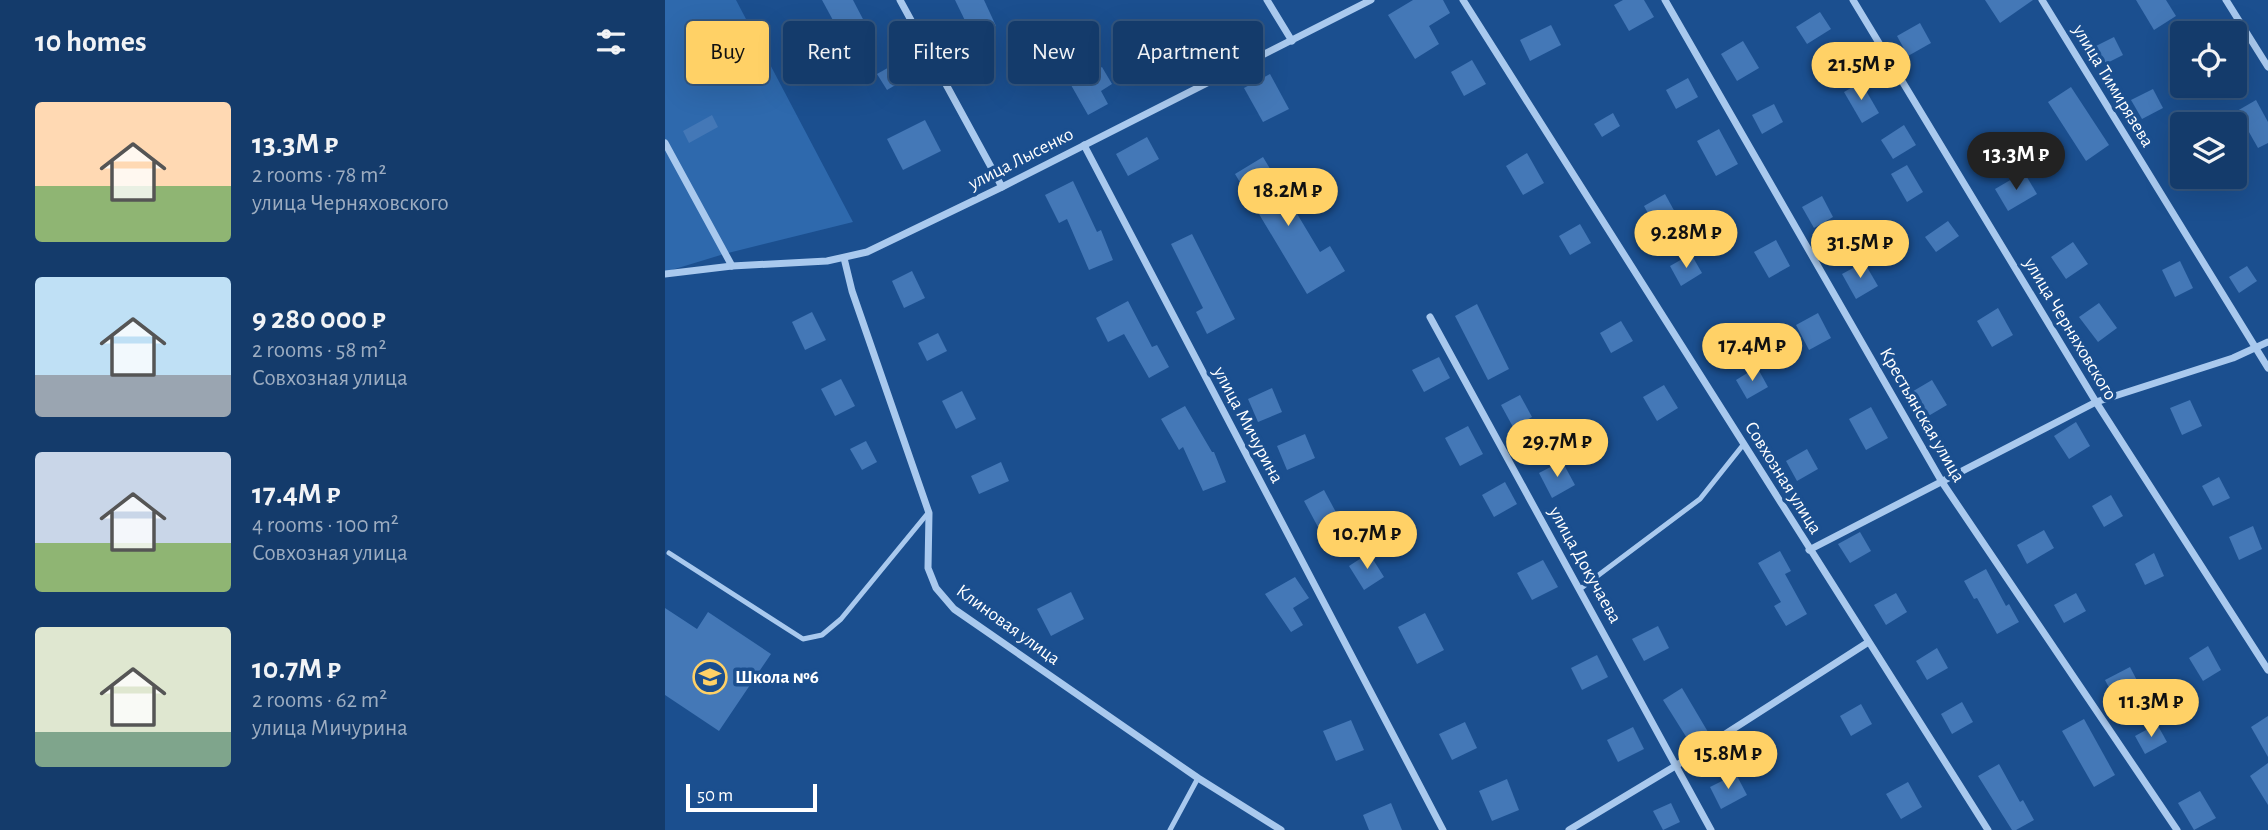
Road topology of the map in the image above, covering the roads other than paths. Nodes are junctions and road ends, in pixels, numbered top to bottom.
1 (901, 0) edge
2 (1267, 0) edge
3 (1371, 0) edge
4 (1463, 0) edge
5 (1665, 0) edge
6 (1853, 0) edge
7 (2042, 0) edge
8 (2226, 0) edge
9 (1292, 41) junction
10 (2268, 67) edge
11 (665, 143) edge
12 (1084, 145) junction
13 (1002, 187) junction
14 (844, 258) junction
15 (732, 266) junction
16 (665, 274) edge
17 (1430, 317) dead end
18 (2268, 342) edge
19 (2256, 349) junction
20 (2268, 368) edge
21 (2096, 402) junction
22 (1743, 445) junction
23 (1942, 482) junction
24 (929, 513) junction
25 (1809, 550) junction
26 (670, 553) dead end
27 (1580, 589) junction
28 (1867, 643) junction
29 (2268, 670) edge
30 (1677, 765) junction
31 (1198, 778) junction
32 (1170, 830) edge
33 (1281, 830) edge
34 (1443, 830) edge
35 (1569, 830) edge
36 (1711, 830) edge
37 (1988, 830) edge
38 (2177, 830) edge

1 - 13 street
2 - 9 street
3 - 9 street, улица Лысенко
4 - 22 street, Совхозная улица
5 - 23 street, Крестьянская улица
6 - 21 street, улица Черняховского
7 - 19 street, улица Тимирязева
8 - 10 street
9 - 12 street, улица Лысенко
11 - 15 street
12 - 13 street, улица Лысенко
12 - 34 street, улица Мичурина
13 - 14 street, улица Лысенко
14 - 15 street, улица Лысенко
14 - 24 street, Клиновая улица
15 - 16 street, улица Лысенко
17 - 27 street, улица Докучаева
18 - 19 street
19 - 20 street, улица Тимирязева
19 - 21 street
21 - 23 street
21 - 29 street, улица Черняховского
22 - 25 street, Совхозная улица
22 - 27 lane
23 - 25 street
23 - 38 street, Крестьянская улица
24 - 26 lane
24 - 31 street, Клиновая улица
25 - 28 street, Совхозная улица
27 - 30 street, улица Докучаева
28 - 30 street
28 - 37 street, Совхозная улица
30 - 35 street
30 - 36 street, улица Докучаева
31 - 32 lane
31 - 33 street, Клиновая улица

